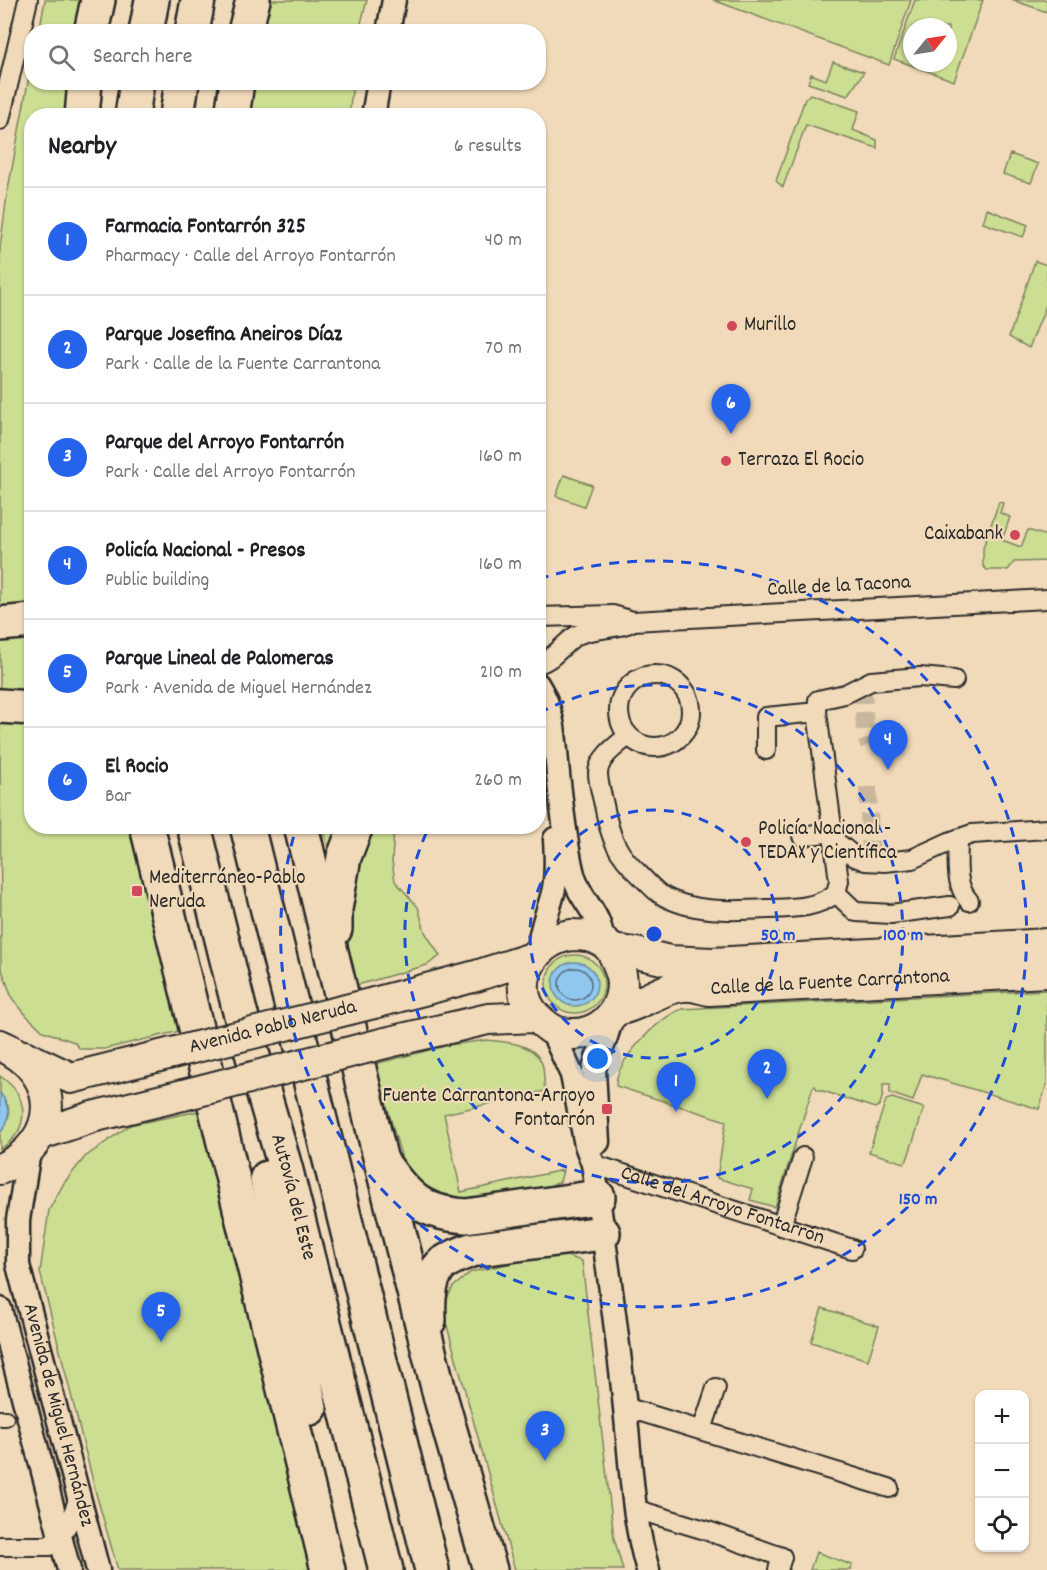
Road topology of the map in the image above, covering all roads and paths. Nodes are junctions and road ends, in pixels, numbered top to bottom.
1 (28, 0) edge
2 (98, 0) edge
3 (152, 0) edge
4 (198, 0) edge
5 (253, 0) edge
6 (394, 0) edge
7 (94, 24) edge
8 (148, 24) edge
9 (194, 24) edge
10 (247, 24) edge
11 (390, 24) edge
12 (84, 90) edge
13 (136, 90) edge
14 (181, 90) edge
15 (236, 90) edge
16 (377, 90) edge
17 (83, 108) edge
18 (133, 108) edge
19 (178, 108) edge
20 (232, 108) edge
21 (374, 108) edge
22 (0, 120) edge
23 (1047, 599) edge
24 (546, 617) edge
25 (633, 621) junction
26 (24, 622) edge
27 (0, 624) edge
28 (546, 660) edge
29 (954, 680) dead end
30 (546, 699) edge
31 (0, 706) edge
32 (24, 708) edge
33 (817, 712) junction
34 (628, 736) junction
35 (766, 750) dead end
36 (546, 774) edge
37 (1047, 829) edge
38 (148, 834) edge
39 (197, 834) edge
40 (249, 834) edge
41 (302, 834) edge
42 (353, 834) edge
43 (802, 836) dead end
44 (833, 836) junction
45 (958, 839) junction
46 (836, 893) junction
47 (969, 900) dead end
48 (950, 906) dead end
49 (1047, 944) edge
50 (607, 945) junction
51 (536, 954) junction
52 (334, 964) junction
53 (1047, 972) edge
54 (239, 1008) junction
55 (615, 1013) junction
56 (543, 1023) junction
57 (4, 1046) edge
58 (35, 1143) junction
59 (803, 1157) dead end
60 (381, 1161) junction
61 (593, 1164) junction
62 (0, 1169) edge
63 (598, 1197) junction
64 (781, 1226) junction
65 (603, 1233) junction
66 (852, 1249) dead end
67 (0, 1309) edge
68 (716, 1388) dead end
69 (441, 1399) junction
70 (625, 1407) junction
71 (702, 1430) junction
72 (889, 1488) dead end
73 (79, 1497) junction
74 (634, 1509) junction
75 (0, 1546) edge
76 (65, 1558) edge
77 (98, 1570) edge
78 (328, 1570) edge
79 (338, 1570) edge
80 (386, 1570) edge
81 (432, 1570) edge
82 (490, 1570) edge
83 (648, 1570) edge
84 (778, 1570) edge

1 - 22 street
2 - 7 highway
3 - 8 highway
4 - 9 highway
5 - 10 highway
6 - 11 street
12 - 17 highway
13 - 18 highway
14 - 19 highway
15 - 20 highway
16 - 21 street
23 - 25 street, Calle de la Tacona
24 - 25 street, Calle de la Tacona
25 - 28 street, Calle de la Tacona
26 - 27 highway
29 - 33 street
30 - 50 street
31 - 32 highway
33 - 35 street
33 - 44 street
34 - 34 street
34 - 46 street
36 - 51 street
37 - 45 street
38 - 78 highway
39 - 54 highway, Autovía del Este
40 - 81 highway
41 - 52 highway
42 - 52 highway
43 - 44 street
44 - 45 street
44 - 46 street
45 - 47 street
46 - 48 street
49 - 50 main road, Calle de la Fuente Carrantona
50 - 51 main road
50 - 55 main road
51 - 56 main road
51 - 57 main road, Avenida Pablo Neruda, bridge
52 - 60 highway
53 - 55 main road, Calle de la Fuente Carrantona
54 - 79 highway
54 - 80 highway, Autovía del Este
55 - 56 main road
55 - 61 street, Calle del Arroyo Fontarrón
56 - 58 main road, Avenida Pablo Neruda, bridge
56 - 61 street, Calle del Arroyo Fontarrón
57 - 58 main road
58 - 62 main road, Avenida Pablo Neruda
58 - 73 street, Avenida de Miguel Hernández
59 - 64 street
60 - 63 highway
60 - 69 highway
61 - 63 street, Calle del Arroyo Fontarrón
61 - 64 street, Calle del Arroyo Fontarrón
63 - 65 street, Calle del Arroyo Fontarrón
64 - 66 street, Calle del Arroyo Fontarrón
65 - 69 highway
65 - 70 street, Calle del Arroyo Fontarrón
67 - 76 street, Avenida de Miguel Hernández
68 - 71 street
69 - 82 highway
70 - 71 street
70 - 74 street, Calle del Arroyo Fontarrón
71 - 72 street
73 - 76 street
73 - 77 street, Avenida de Miguel Hernández
74 - 83 street, Calle del Arroyo Fontarrón
74 - 84 street
75 - 76 street

